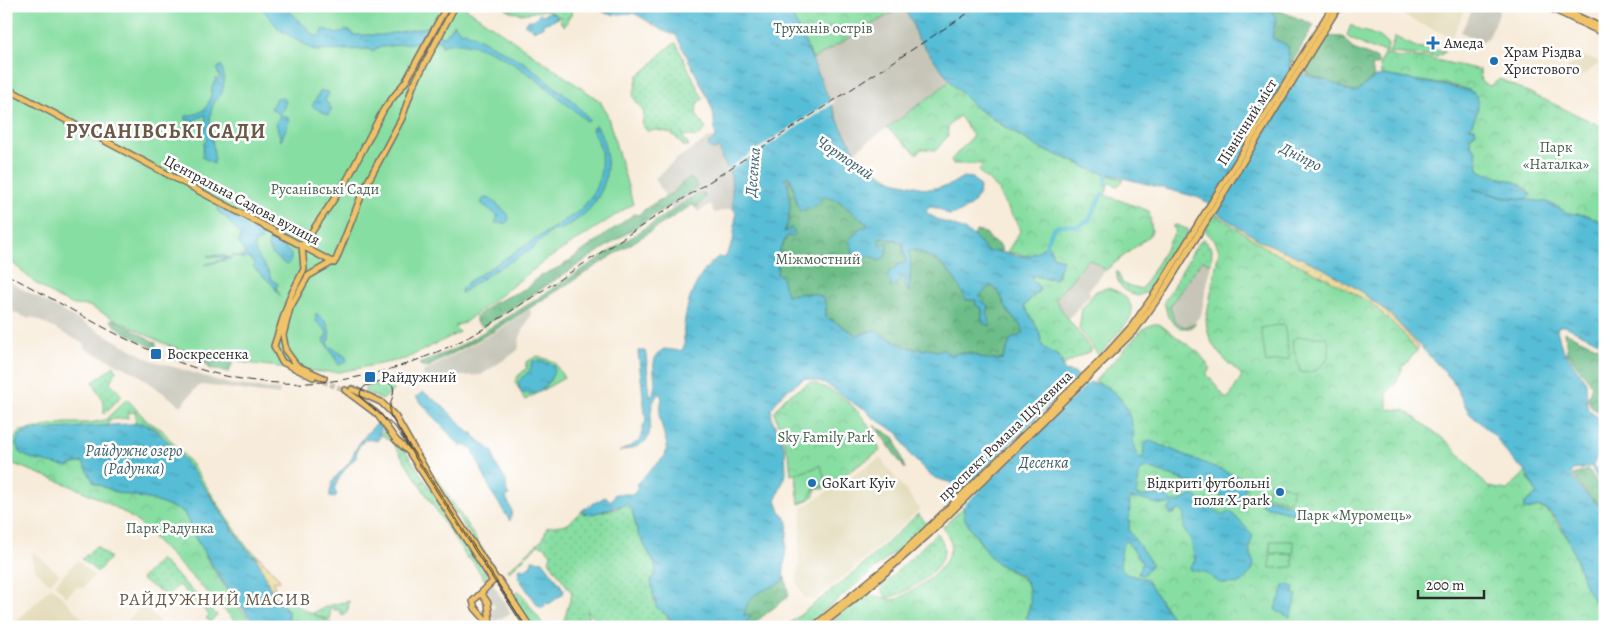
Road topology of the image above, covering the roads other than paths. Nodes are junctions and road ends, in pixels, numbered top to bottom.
1 (447, 6) edge
2 (455, 6) edge
3 (1333, 6) edge
4 (1339, 6) edge
5 (1546, 6) edge
6 (1555, 6) edge
7 (1328, 19) junction
8 (1585, 23) junction
9 (1605, 29) edge
10 (1605, 34) edge
11 (6, 88) edge
12 (1192, 240) joint
13 (302, 246) junction
14 (304, 260) junction
15 (334, 263) junction
16 (318, 269) junction
17 (316, 378) tunnel mouth
18 (324, 378) tunnel mouth
19 (352, 389) tunnel mouth
20 (345, 390) tunnel mouth
21 (927, 532) junction
22 (494, 580) junction
23 (481, 594) junction
24 (488, 612) junction
25 (482, 615) junction
26 (491, 625) edge
27 (530, 627) edge
28 (813, 627) edge
29 (819, 627) edge

1 - 13 main road
2 - 15 main road
3 - 7 main road
4 - 7 main road
5 - 8 main road
6 - 8 main road
7 - 12 main road, Північний міст
8 - 9 main road
8 - 10 main road
11 - 13 main road, Центральна Садова вулиця
12 - 21 main road, проспект Романа Шухевича
13 - 14 main road
13 - 15 main road, Центральна Садова вулиця
14 - 16 main road
14 - 17 main road
15 - 16 main road
16 - 18 main road
19 - 22 main road
20 - 22 main road
21 - 28 main road, проспект Романа Шухевича
21 - 29 main road, проспект Романа Шухевича
22 - 23 main road
22 - 27 main road
23 - 24 main road
23 - 25 main road
24 - 25 main road
24 - 26 main road
25 - 26 main road

